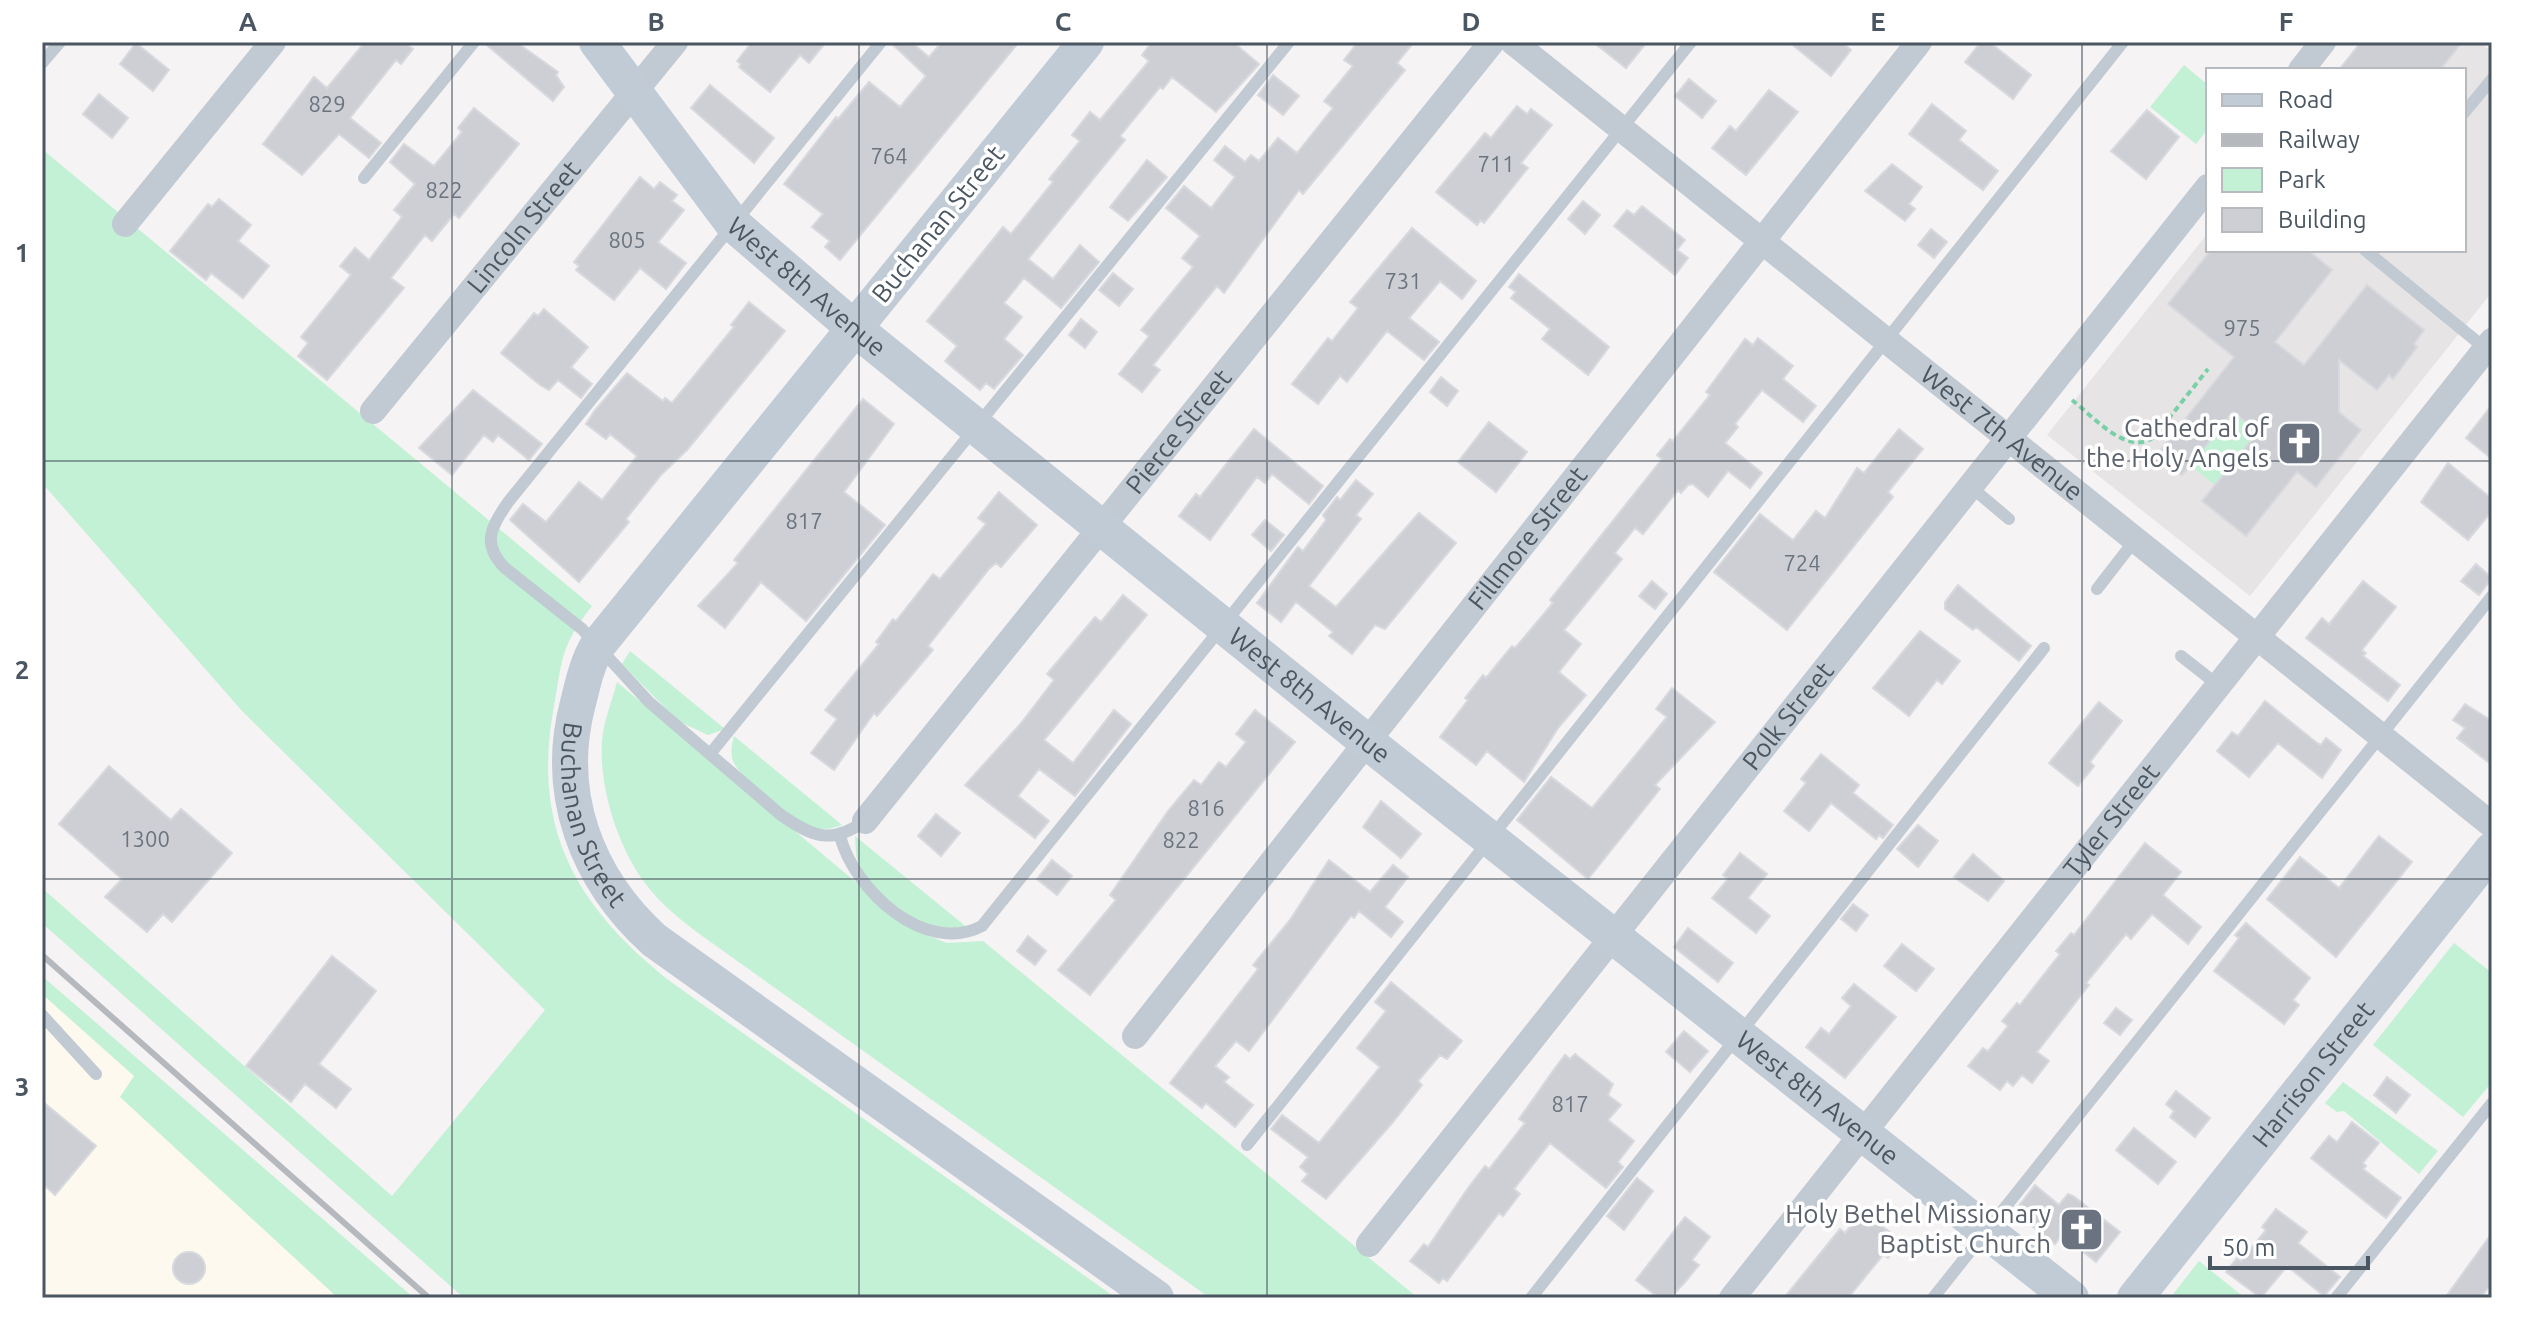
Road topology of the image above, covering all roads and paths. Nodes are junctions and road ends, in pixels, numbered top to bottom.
1 (60, 42) edge
2 (273, 42) edge
3 (474, 42) edge
4 (597, 42) edge
5 (675, 42) edge
6 (881, 42) edge
7 (1086, 42) edge
8 (1289, 42) edge
9 (1492, 42) edge
10 (1513, 42) edge
11 (1691, 42) edge
12 (1919, 42) edge
13 (2123, 42) edge
14 (2323, 42) edge
15 (42, 63) edge
16 (2303, 68) edge
17 (2492, 79) edge
18 (634, 92) junction
19 (2466, 111) edge
20 (1620, 130) junction
21 (364, 178) dead end
22 (2206, 190) edge
23 (125, 224) dead end
24 (733, 224) junction
25 (1762, 242) junction
26 (2368, 252) edge
27 (854, 328) junction
28 (1885, 340) junction
29 (2489, 345) edge
30 (2208, 369) dead end
31 (2072, 400) dead end
32 (373, 411) dead end
33 (977, 427) junction
34 (2009, 439) junction
35 (1971, 487) junction
36 (2009, 519) dead end
37 (1101, 529) junction
38 (2135, 540) junction
39 (2097, 589) dead end
40 (2492, 596) edge
41 (1223, 626) junction
42 (2257, 636) junction
43 (598, 645) junction
44 (2044, 648) dead end
45 (2181, 656) dead end
46 (2218, 685) junction
47 (2381, 736) junction
48 (1366, 741) junction
49 (710, 754) junction
50 (865, 821) joint
51 (2492, 825) edge
52 (840, 836) junction
53 (1490, 839) junction
54 (2492, 850) edge
55 (1613, 937) junction
56 (42, 1015) edge
57 (1135, 1036) dead end
58 (1738, 1036) junction
59 (96, 1074) dead end
60 (2492, 1103) edge
61 (1861, 1133) junction
62 (1247, 1145) dead end
63 (1986, 1232) junction
64 (1369, 1244) dead end
65 (1156, 1298) edge
66 (1531, 1298) edge
67 (1732, 1298) edge
68 (1933, 1298) edge
69 (2071, 1298) edge
70 (2135, 1298) edge
71 (2336, 1298) edge

1 - 15 lane
2 - 23 street
3 - 21 lane
4 - 18 street, West 8th Avenue
5 - 18 street, Lincoln Street
6 - 24 lane
7 - 27 street, Buchanan Street
8 - 33 lane
9 - 37 street, Pierce Street
10 - 20 street, West 7th Avenue
11 - 20 lane
12 - 25 street, Fillmore Street
13 - 28 lane
14 - 16 street
17 - 19 lane
18 - 24 street, West 8th Avenue
18 - 32 street, Lincoln Street
20 - 25 street, West 7th Avenue
20 - 41 lane
22 - 34 street, Polk Street
24 - 27 street, West 8th Avenue
24 - 43 lane
25 - 28 street, West 7th Avenue
25 - 48 street, Fillmore Street
26 - 29 lane
27 - 33 street, West 8th Avenue
27 - 43 street, Buchanan Street
28 - 34 street, West 7th Avenue
28 - 53 lane
29 - 42 street, Tyler Street
30 - 31 path
33 - 37 street, West 8th Avenue
33 - 49 lane
34 - 35 street, Polk Street
34 - 38 street, West 7th Avenue
35 - 36 lane
35 - 55 street, Polk Street
37 - 41 street, West 8th Avenue
37 - 50 street, Pierce Street
38 - 39 lane
38 - 42 street, West 7th Avenue
40 - 47 lane
41 - 48 street, West 8th Avenue
41 - 52 lane
42 - 46 street, Tyler Street
42 - 47 street, West 7th Avenue
43 - 49 lane
43 - 65 street, Buchanan Street
44 - 58 lane
45 - 46 lane
46 - 61 street, Tyler Street
47 - 51 street, West 7th Avenue
47 - 63 lane
48 - 53 street, West 8th Avenue
48 - 57 street, Fillmore Street
49 - 52 lane
50 - 52 lane
53 - 55 street, West 8th Avenue
53 - 62 lane
54 - 70 street, Harrison Street
55 - 58 street, West 8th Avenue
55 - 64 street, Polk Street
56 - 59 lane
58 - 61 street, West 8th Avenue
58 - 66 lane
60 - 71 lane
61 - 63 street, West 8th Avenue
61 - 67 street, Tyler Street
63 - 68 lane
63 - 69 street, West 8th Avenue

